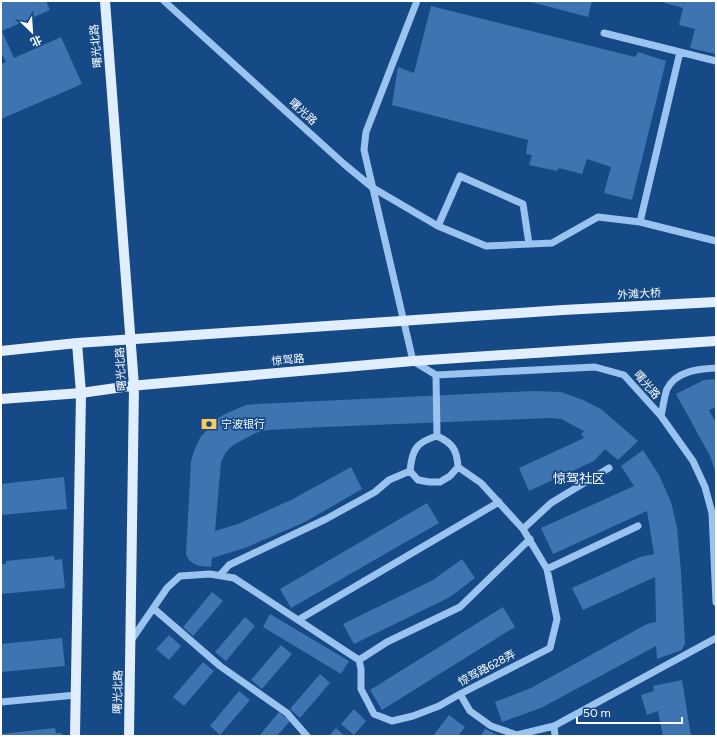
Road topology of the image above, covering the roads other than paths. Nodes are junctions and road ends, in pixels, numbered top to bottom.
1 (105, 1) edge
2 (164, 1) edge
3 (417, 1) edge
4 (604, 33) dead end
5 (680, 52) junction
6 (716, 61) edge
7 (373, 188) junction
8 (640, 222) junction
9 (438, 226) junction
10 (716, 241) edge
11 (529, 244) junction
12 (716, 302) edge
13 (404, 321) junction
14 (132, 339) junction
15 (716, 341) edge
16 (77, 343) junction
17 (1, 351) edge
18 (413, 361) junction
19 (716, 368) edge
20 (436, 375) junction
21 (134, 386) junction
22 (82, 393) junction
23 (1, 399) edge
24 (660, 416) junction
25 (437, 436) junction
26 (458, 467) junction
27 (609, 468) dead end
28 (410, 471) junction
29 (499, 502) junction
30 (638, 526) dead end
31 (524, 529) junction
32 (530, 539) junction
33 (547, 568) junction
34 (220, 575) junction
35 (716, 602) edge
36 (153, 608) junction
37 (298, 620) junction
38 (716, 638) edge
39 (130, 642) junction
40 (359, 660) junction
41 (460, 694) junction
42 (76, 695) junction
43 (1, 702) edge
44 (554, 726) junction
45 (75, 736) edge
46 (129, 736) edge
47 (307, 736) edge
48 (555, 736) edge

1 - 14 main road, 曙光北路
2 - 7 street, 曙光路
3 - 7 street
4 - 5 street
5 - 6 street
5 - 8 street
7 - 9 street, 曙光路
7 - 13 street
8 - 10 street, 曙光路
8 - 11 street, 曙光路
9 - 11 street, 曙光路
9 - 11 street
12 - 13 main road, 外滩大桥
13 - 14 main road
13 - 18 street
14 - 16 main road
14 - 21 main road, 曙光北路
15 - 18 main road, 惊驾路
16 - 17 main road
16 - 22 main road
18 - 20 street
18 - 21 main road, 惊驾路
19 - 24 street
20 - 24 street, 曙光路
20 - 25 street
21 - 22 main road, 惊驾路
21 - 39 main road, 曙光北路
22 - 23 main road, 惊驾路
22 - 42 main road
24 - 35 street, 曙光路
25 - 26 street
25 - 28 street
26 - 28 street
26 - 29 street, 惊驾路628弄
27 - 31 street
28 - 34 street
29 - 31 street, 惊驾路628弄
29 - 37 street
30 - 33 street
31 - 32 street, 惊驾路628弄
32 - 33 street, 惊驾路628弄
32 - 40 street
33 - 41 street, 惊驾路628弄
34 - 36 street
34 - 37 street
36 - 39 street
36 - 47 street
37 - 40 street
38 - 44 street, 惊驾路628弄
39 - 46 main road, 曙光北路
40 - 41 street
41 - 44 street, 惊驾路628弄
42 - 43 street
42 - 45 main road
44 - 48 street

